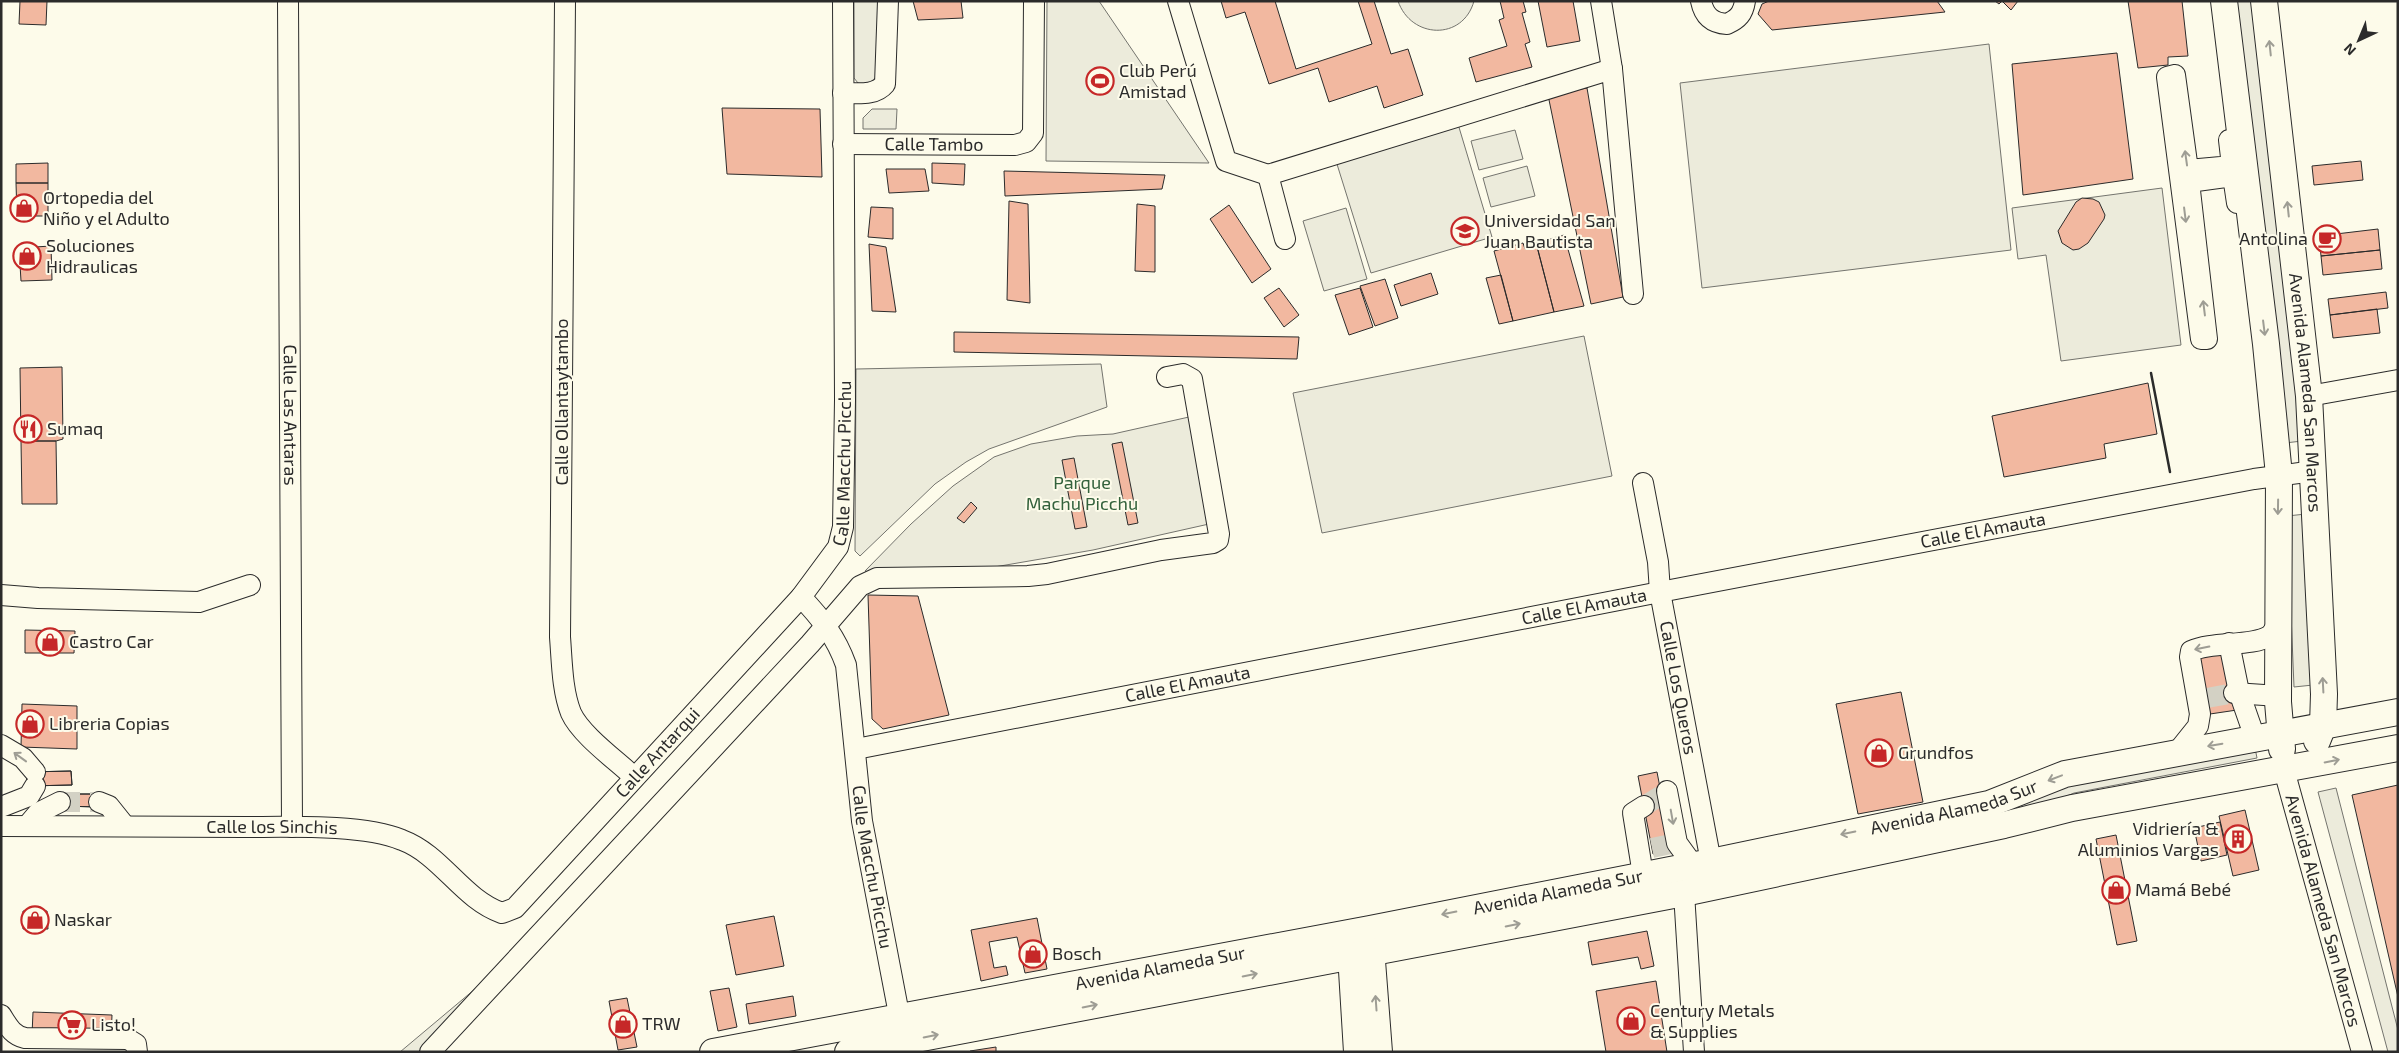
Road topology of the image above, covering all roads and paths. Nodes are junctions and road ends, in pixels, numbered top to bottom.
1 (288, 1) edge
2 (565, 1) edge
3 (843, 1) edge
4 (888, 1) edge
5 (1034, 1) edge
6 (1178, 1) edge
7 (1601, 1) edge
8 (1701, 1) edge
9 (1745, 1) edge
10 (2224, 1) edge
11 (2264, 1) edge
12 (2233, 68) junction
13 (1612, 69) junction
14 (843, 93) junction
15 (843, 144) junction
16 (1268, 175) junction
17 (1285, 239) dead end
18 (2259, 286) junction
19 (1633, 294) dead end
20 (1167, 378) dead end
21 (2398, 380) edge
22 (2309, 396) junction
23 (2314, 471) junction
24 (2279, 474) junction
25 (1643, 482) dead end
26 (250, 585) dead end
27 (1660, 592) junction
28 (1, 595) edge
29 (801, 597) junction
30 (826, 624) junction
31 (2278, 624) junction
32 (2229, 643) junction
33 (2236, 693) junction
34 (2279, 696) junction
35 (2398, 712) edge
36 (2323, 726) junction
37 (2268, 735) junction
38 (1, 745) edge
39 (2398, 748) edge
40 (856, 749) junction
41 (2178, 751) junction
42 (2284, 770) junction
43 (1694, 773) junction
44 (634, 777) junction
45 (60, 802) tunnel mouth
46 (99, 802) tunnel mouth
47 (1644, 806) dead end
48 (1, 807) edge
49 (1, 826) edge
50 (27, 826) junction
51 (125, 826) junction
52 (292, 827) junction
53 (1706, 833) junction
54 (1660, 846) junction
55 (1702, 864) junction
56 (1643, 875) junction
57 (1684, 893) junction
58 (516, 908) joint
59 (1361, 942) junction
60 (1, 1015) edge
61 (902, 1029) junction
62 (25, 1045) edge
63 (80, 1045) edge
64 (137, 1052) edge
65 (430, 1052) edge
66 (713, 1052) edge
67 (848, 1052) edge
68 (1357, 1052) edge
69 (1379, 1052) edge
70 (1694, 1052) edge
71 (2362, 1052) edge

1 - 52 street, Calle Las Antaras
2 - 44 street, Calle Ollantaytambo
3 - 14 street, Calle Macchu Picchu
4 - 14 street
5 - 15 street, Calle Tambo
6 - 16 street
7 - 13 street
8 - 9 street
10 - 12 main road, Avenida Alameda San Marcos
22 -> 11 main road, Avenida Alameda San Marcos
12 - 18 main road, Avenida Alameda San Marcos
12 -> 18 street
13 - 16 street
13 - 19 street
14 - 15 street, Calle Macchu Picchu
15 - 29 street, Calle Macchu Picchu
16 - 17 street
18 -> 24 main road, Avenida Alameda San Marcos
20 - 30 street
21 - 22 street
22 - 23 main road, Avenida Alameda San Marcos
23 - 24 street, Calle El Amauta
36 -> 23 main road, Avenida Alameda San Marcos
24 - 27 street, Calle El Amauta
24 -> 31 main road, Avenida Alameda San Marcos
25 - 27 street, Calle Los Queros
26 - 28 street
27 - 40 street, Calle El Amauta
27 - 43 street, Calle Los Queros
29 - 30 street, Calle Macchu Picchu
29 - 44 street, Calle Antarqui
30 - 40 street, Calle Macchu Picchu
30 - 65 street
31 - 32 street
31 - 34 main road, Avenida Alameda San Marcos
32 - 33 street
32 -> 41 street
33 - 34 street
33 - 37 street
34 - 37 main road, Avenida Alameda San Marcos
35 - 36 main road, Avenida Alameda Sur
36 - 37 main road, Avenida Alameda Sur
36 - 42 main road, Avenida Alameda San Marcos
37 -> 41 main road, Avenida Alameda Sur
37 - 42 main road, Avenida Alameda San Marcos
48 -> 38 street
42 -> 39 main road, Avenida Alameda Sur
40 - 61 street, Calle Macchu Picchu
41 -> 55 main road, Avenida Alameda Sur
42 - 57 main road, Avenida Alameda Sur
42 - 71 street, Avenida Alameda San Marcos
43 - 53 street, Calle Los Queros
43 -> 54 street
44 - 58 street, Calle Antarqui
45 - 50 street
46 - 51 street
47 - 54 street
49 - 50 street, Calle los Sinchis
50 - 51 street, Calle los Sinchis
51 - 52 street, Calle los Sinchis
52 - 58 street, Calle los Sinchis
53 - 54 street
53 - 55 street, Calle Los Queros
54 - 55 street
54 - 56 street
55 - 56 main road, Avenida Alameda Sur
56 -> 59 main road, Avenida Alameda Sur
59 -> 57 main road, Avenida Alameda Sur
57 - 70 street
59 - 61 main road, Avenida Alameda Sur
59 - 68 main road
69 -> 59 main road
60 - 62 street
61 - 66 main road, Avenida Alameda Sur
61 - 67 main road, Avenida Alameda Sur
62 - 63 street
63 - 64 street

